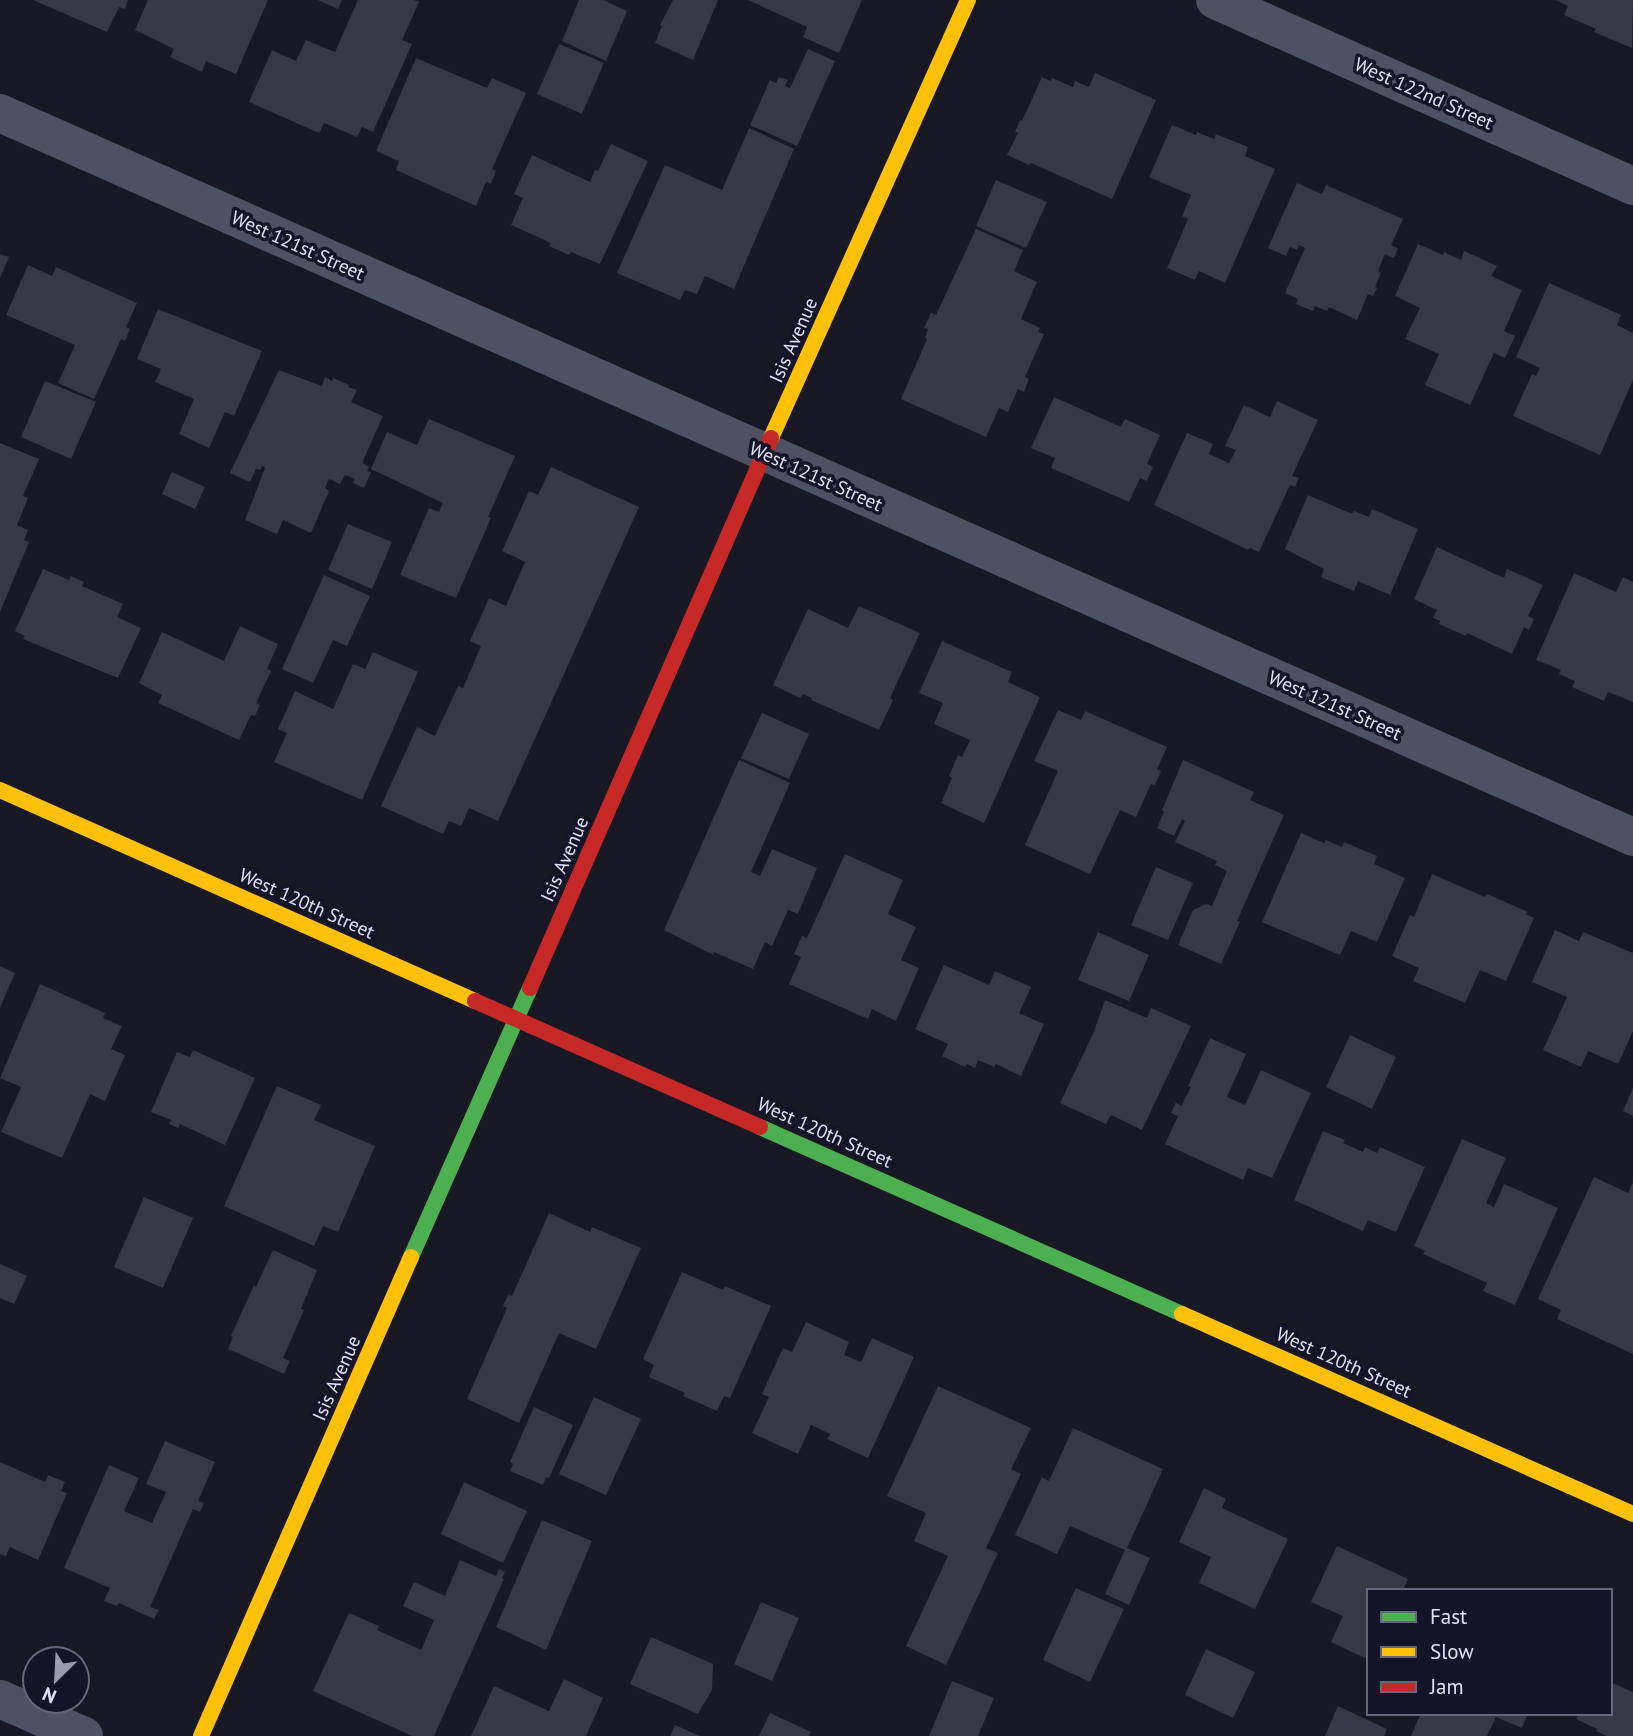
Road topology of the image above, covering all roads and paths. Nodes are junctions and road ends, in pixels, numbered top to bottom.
1 (968, 0) edge
2 (1214, 0) edge
3 (0, 113) edge
4 (1633, 186) edge
5 (765, 453) junction
6 (0, 790) edge
7 (1633, 837) edge
8 (517, 1019) junction
9 (1633, 1514) edge
10 (0, 1699) edge
11 (84, 1736) edge
12 (201, 1736) edge

1 - 5 street, Isis Avenue
2 - 4 street, West 122nd Street
3 - 5 street, West 121st Street
5 - 7 street, West 121st Street
5 - 8 street, Isis Avenue
6 - 8 street, West 120th Street
8 - 9 street, West 120th Street
8 - 12 street, Isis Avenue
10 - 11 street

